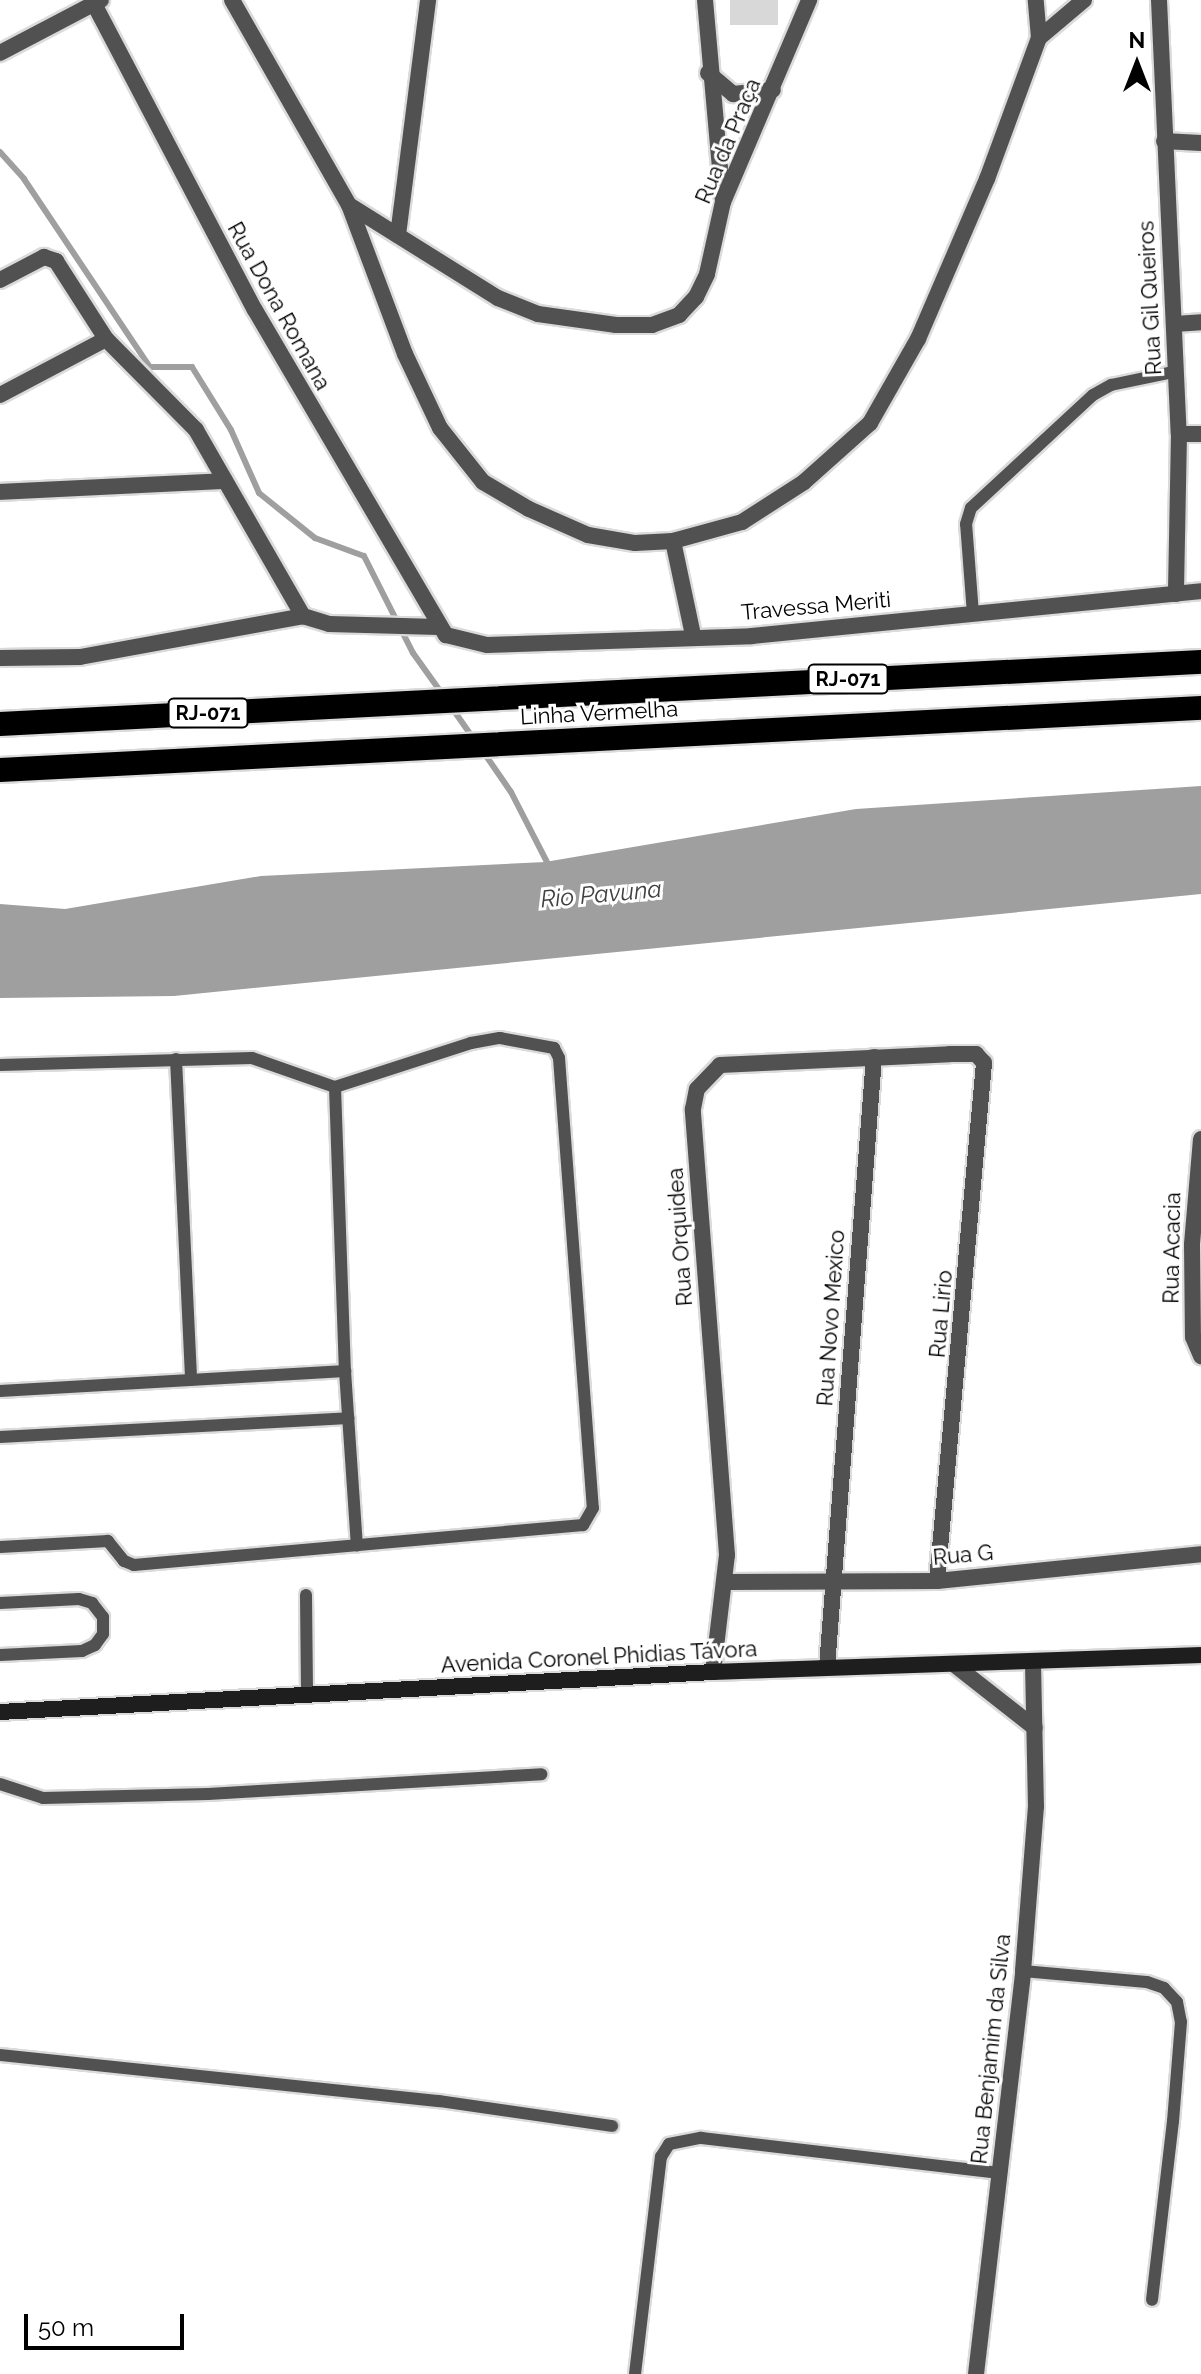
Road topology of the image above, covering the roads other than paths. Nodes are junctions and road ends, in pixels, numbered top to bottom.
1 (232, 0) edge
2 (428, 0) edge
3 (705, 0) edge
4 (809, 0) edge
5 (1036, 0) edge
6 (1084, 0) edge
7 (1159, 0) edge
8 (96, 2) edge
9 (1039, 38) junction
10 (0, 53) edge
11 (708, 73) junction
12 (773, 90) junction
13 (1164, 141) junction
14 (1201, 143) edge
15 (723, 202) junction
16 (349, 205) junction
17 (398, 235) junction
18 (0, 280) edge
19 (1201, 322) edge
20 (1175, 324) junction
21 (106, 339) junction
22 (1168, 373) dead end
23 (0, 395) edge
24 (1179, 434) junction
25 (1201, 434) edge
26 (225, 481) junction
27 (0, 492) edge
28 (673, 541) junction
29 (1201, 591) edge
30 (1176, 594) junction
31 (973, 614) junction
32 (303, 616) junction
33 (438, 627) junction
34 (693, 635) junction
35 (0, 658) edge
36 (1201, 662) edge
37 (1201, 708) edge
38 (0, 724) edge
39 (0, 770) edge
40 (976, 1054) joint
41 (874, 1057) junction
42 (176, 1059) junction
43 (0, 1065) edge
44 (335, 1087) junction
45 (1201, 1139) edge
46 (1201, 1356) edge
47 (345, 1371) junction
48 (191, 1380) junction
49 (0, 1391) edge
50 (348, 1418) junction
51 (0, 1437) edge
52 (357, 1546) junction
53 (0, 1547) edge
54 (1201, 1554) edge
55 (937, 1581) junction
56 (728, 1582) junction
57 (833, 1582) junction
58 (306, 1595) dead end
59 (0, 1603) edge
60 (0, 1655) edge
61 (1201, 1655) edge
62 (1033, 1664) junction
63 (956, 1666) junction
64 (827, 1667) junction
65 (713, 1672) junction
66 (307, 1696) junction
67 (0, 1712) edge
68 (1035, 1728) junction
69 (541, 1774) dead end
70 (0, 1784) edge
71 (1023, 1971) junction
72 (0, 2055) edge
73 (612, 2126) dead end
74 (1000, 2173) junction
75 (1152, 2300) dead end
76 (635, 2374) edge
77 (976, 2374) edge

1 - 16 street
2 - 17 street
3 - 11 street
4 - 12 street, Rua da Praça
5 - 9 street
6 - 9 street
7 - 13 street, Rua Gil Queiros
8 - 10 street
8 - 33 street, Rua Dona Romana
9 - 28 street
11 - 12 street
11 - 15 street
12 - 15 street, Rua da Praça
13 - 14 street
13 - 20 street, Rua Gil Queiros
15 - 17 street, Rua da Praça
16 - 17 street, Rua da Praça
16 - 28 street
18 - 21 street
19 - 20 street
20 - 24 street, Rua Gil Queiros
21 - 23 street
21 - 26 street
22 - 31 lane
24 - 25 street
24 - 30 street, Rua Gil Queiros
26 - 27 street
26 - 32 street
28 - 34 street
29 - 30 street, Travessa Meriti
30 - 31 street, Travessa Meriti
31 - 34 street, Travessa Meriti
32 - 33 street
32 - 35 street
33 - 34 street, Travessa Meriti
36 - 38 highway, Linha Vermelha / RJ-071
37 - 39 highway, Linha Vermelha / RJ-071
40 - 41 street, Rua Orquidea
40 - 55 street, Rua Lirio
41 - 56 street, Rua Orquidea
41 - 57 street, Rua Novo Mexico
42 - 43 lane
42 - 44 lane
42 - 48 lane
44 - 47 lane
44 - 52 lane
45 - 46 street, Rua Acacia
47 - 48 lane
47 - 50 lane
48 - 49 lane
50 - 51 lane
50 - 52 lane
52 - 53 lane
54 - 55 street, Rua G
55 - 57 street, Rua G
56 - 57 street, Rua G
56 - 65 street, Rua Orquidea
57 - 64 street
58 - 66 lane
59 - 60 lane
61 - 62 street, Avenida Coronel Phidias Távora
62 - 63 street, Avenida Coronel Phidias Távora
62 - 68 street, Rua Benjamim da Silva
63 - 64 street, Avenida Coronel Phidias Távora
63 - 68 street
64 - 65 street, Avenida Coronel Phidias Távora
65 - 66 street, Avenida Coronel Phidias Távora
66 - 67 street, Avenida Coronel Phidias Távora
68 - 71 street, Rua Benjamim da Silva
69 - 70 lane
71 - 74 street, Rua Benjamim da Silva
71 - 75 lane
72 - 73 lane
74 - 76 lane
74 - 77 street, Rua Benjamim da Silva

